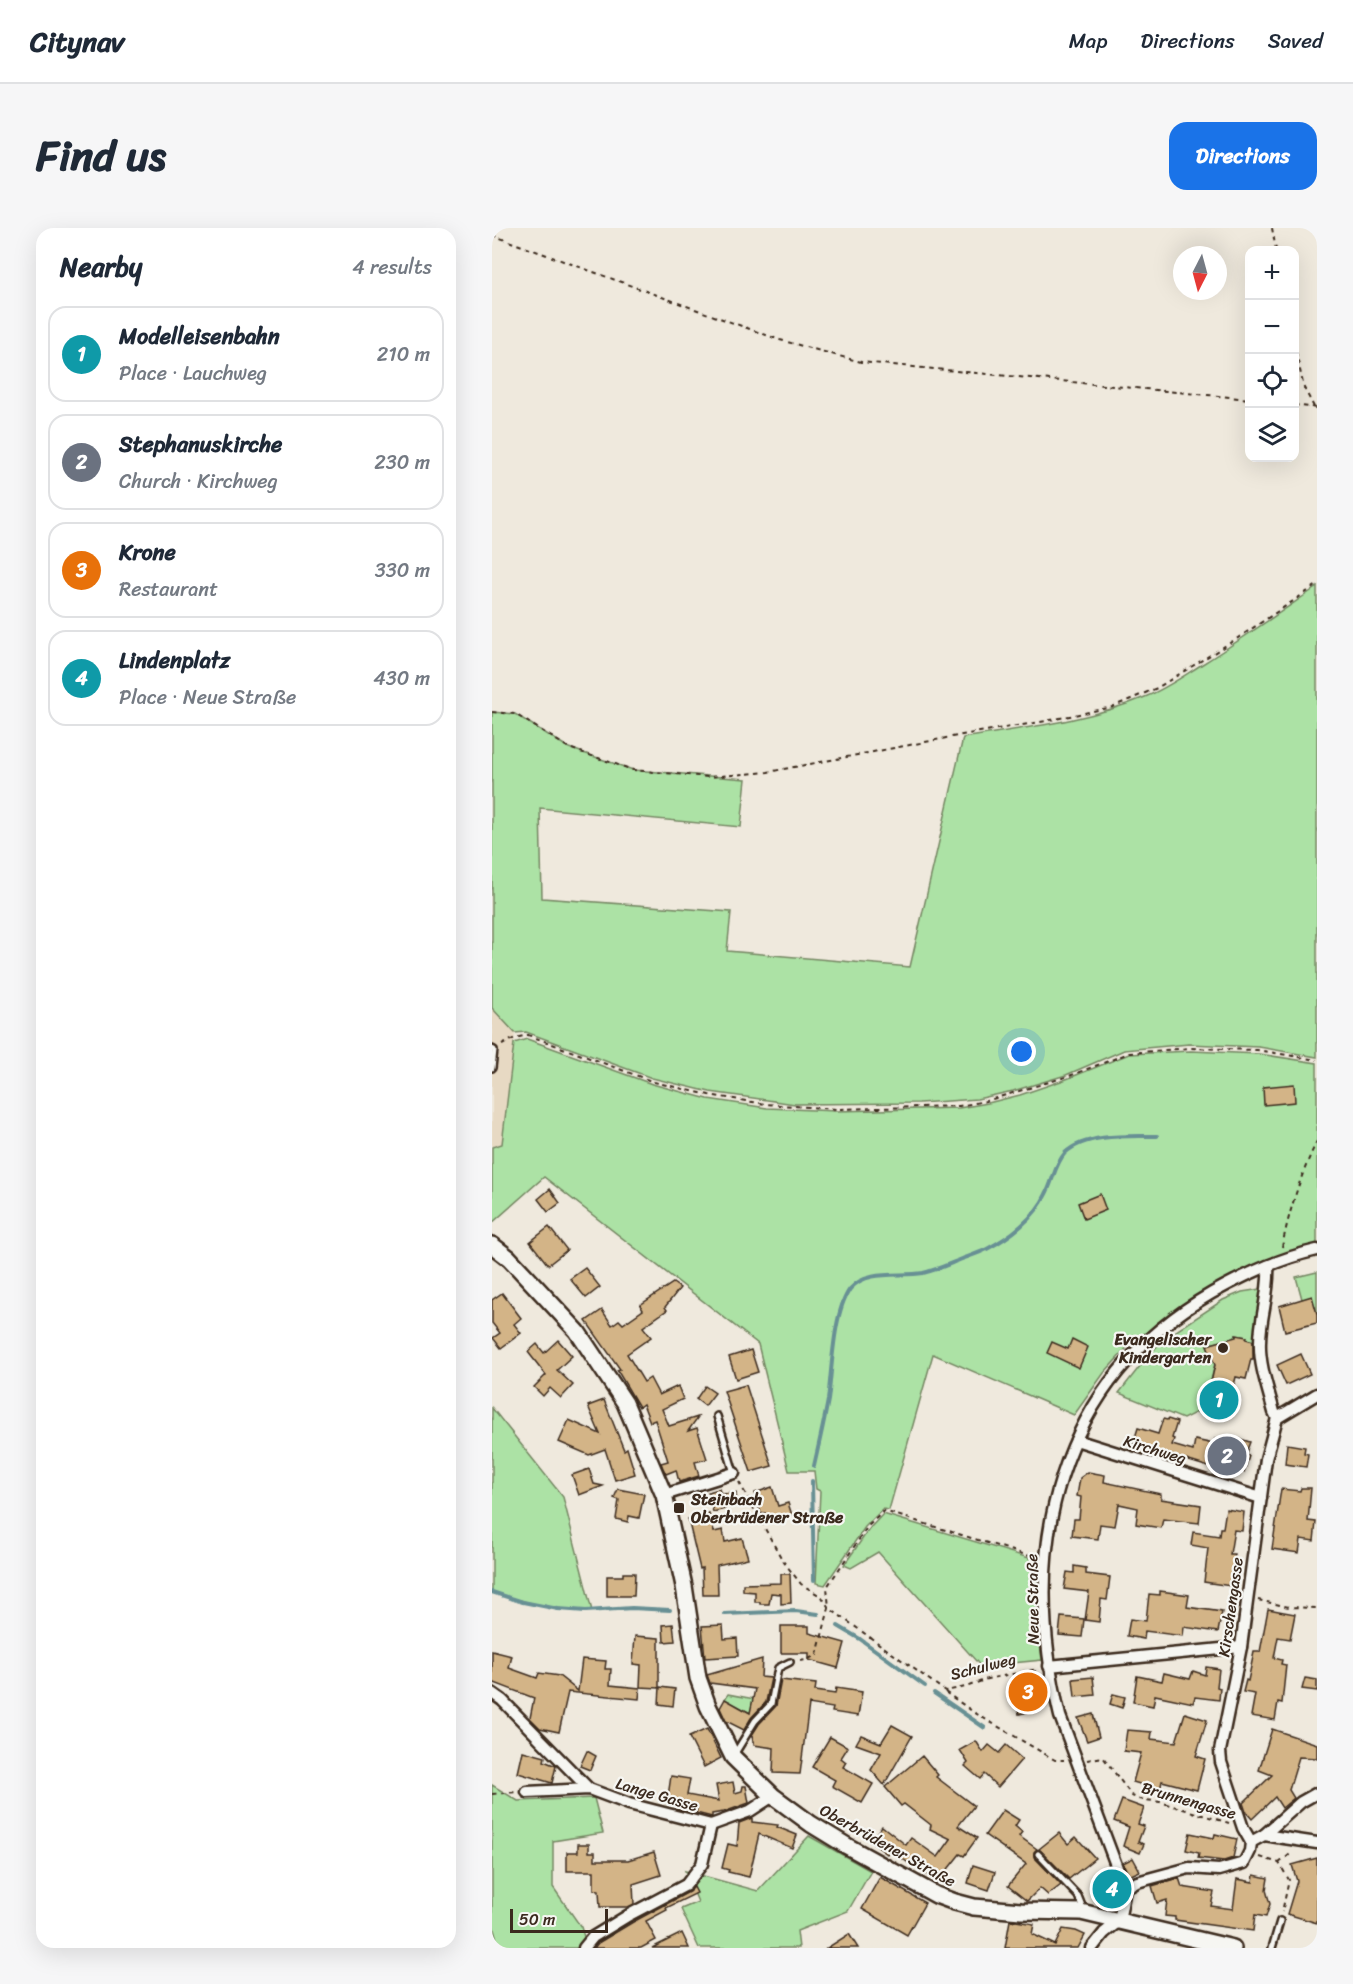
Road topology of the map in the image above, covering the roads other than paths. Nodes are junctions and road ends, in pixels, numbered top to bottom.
1 (493, 1049) edge
2 (492, 1068) edge
3 (492, 1245) edge
4 (1317, 1250) edge
5 (1268, 1266) junction
6 (1317, 1394) edge
7 (717, 1416) dead end
8 (1277, 1418) junction
9 (1076, 1440) junction
10 (734, 1473) joint
11 (664, 1495) junction
12 (1261, 1498) junction
13 (1241, 1647) junction
14 (790, 1662) road end
15 (1049, 1666) junction
16 (492, 1693) edge
17 (733, 1757) junction
18 (589, 1789) junction
19 (527, 1792) road end
20 (1317, 1793) edge
21 (773, 1796) junction
22 (711, 1825) junction
23 (1264, 1835) junction
24 (1317, 1843) edge
25 (1251, 1846) junction
26 (1038, 1854) dead end
27 (1125, 1889) junction
28 (1081, 1912) junction
29 (1119, 1921) junction
30 (1280, 1921) road end
31 (584, 1948) edge
32 (1092, 1948) edge
33 (1233, 1948) edge
34 (1272, 1948) edge

1 - 2 lane
3 - 11 street, Oberbrüdener Straße
4 - 5 street, Neue Straße
5 - 8 street
5 - 9 street, Neue Straße
6 - 8 street
7 - 10 lane
8 - 12 street, Kirschengasse
9 - 12 street, Kirchweg
9 - 15 street, Neue Straße
10 - 11 street
11 - 17 street, Oberbrüdener Straße
12 - 13 street, Kirschengasse
13 - 15 street
13 - 25 street, Kirschengasse
14 - 17 lane
15 - 27 street, Neue Straße
16 - 18 street
17 - 21 street, Oberbrüdener Straße
18 - 19 street, Lange Gasse
18 - 22 street, Lange Gasse
20 - 23 street
21 - 22 street, Lange Gasse
21 - 28 street, Oberbrüdener Straße
22 - 31 street
23 - 24 street
23 - 25 street
25 - 27 street
26 - 28 lane
27 - 29 street
28 - 29 street, Oberbrüdener Straße
29 - 32 street
29 - 33 street, Oberbrüdener Straße
30 - 34 lane

